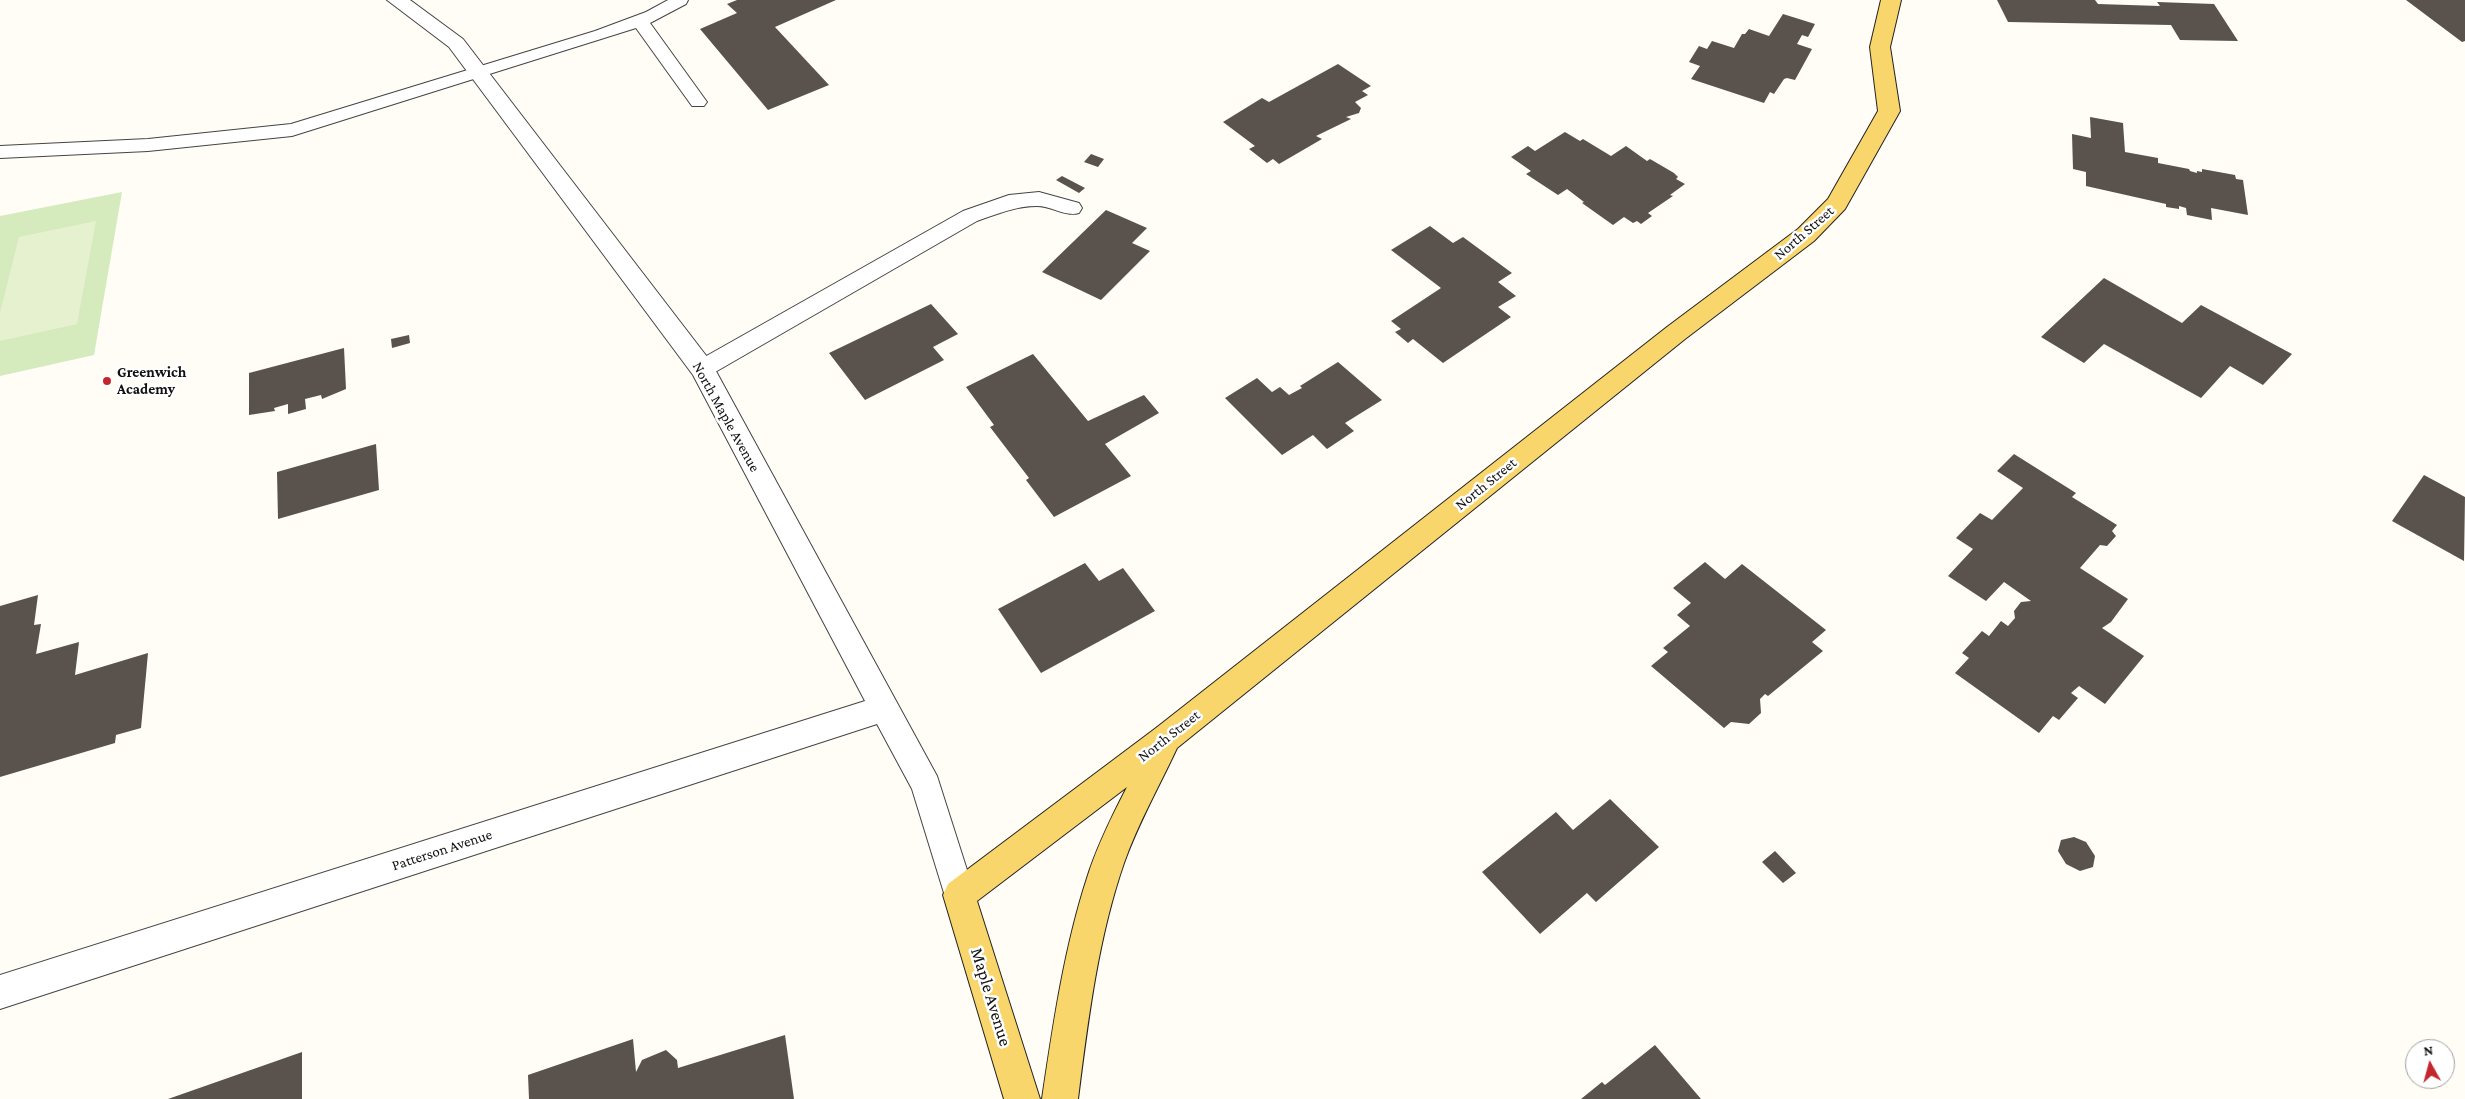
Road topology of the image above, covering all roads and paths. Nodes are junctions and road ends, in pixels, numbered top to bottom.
1 (397, 0) edge
2 (680, 0) edge
3 (1891, 0) edge
4 (640, 21) junction
5 (479, 74) junction
6 (698, 102) dead end
7 (0, 152) edge
8 (1072, 208) dead end
9 (702, 369) junction
10 (884, 708) junction
11 (1167, 738) junction
12 (959, 895) junction
13 (0, 992) edge
14 (1022, 1099) edge
15 (1060, 1099) edge

1 - 5 street, North Maple Avenue
2 - 4 lane
3 - 11 main road, North Street
4 - 5 lane
4 - 6 lane
5 - 7 lane
5 - 9 street, North Maple Avenue
8 - 9 lane
9 - 10 street, North Maple Avenue
10 - 12 street, North Maple Avenue
10 - 13 street, Patterson Avenue
11 - 12 main road, North Street
11 - 15 main road
12 - 14 main road, Maple Avenue

